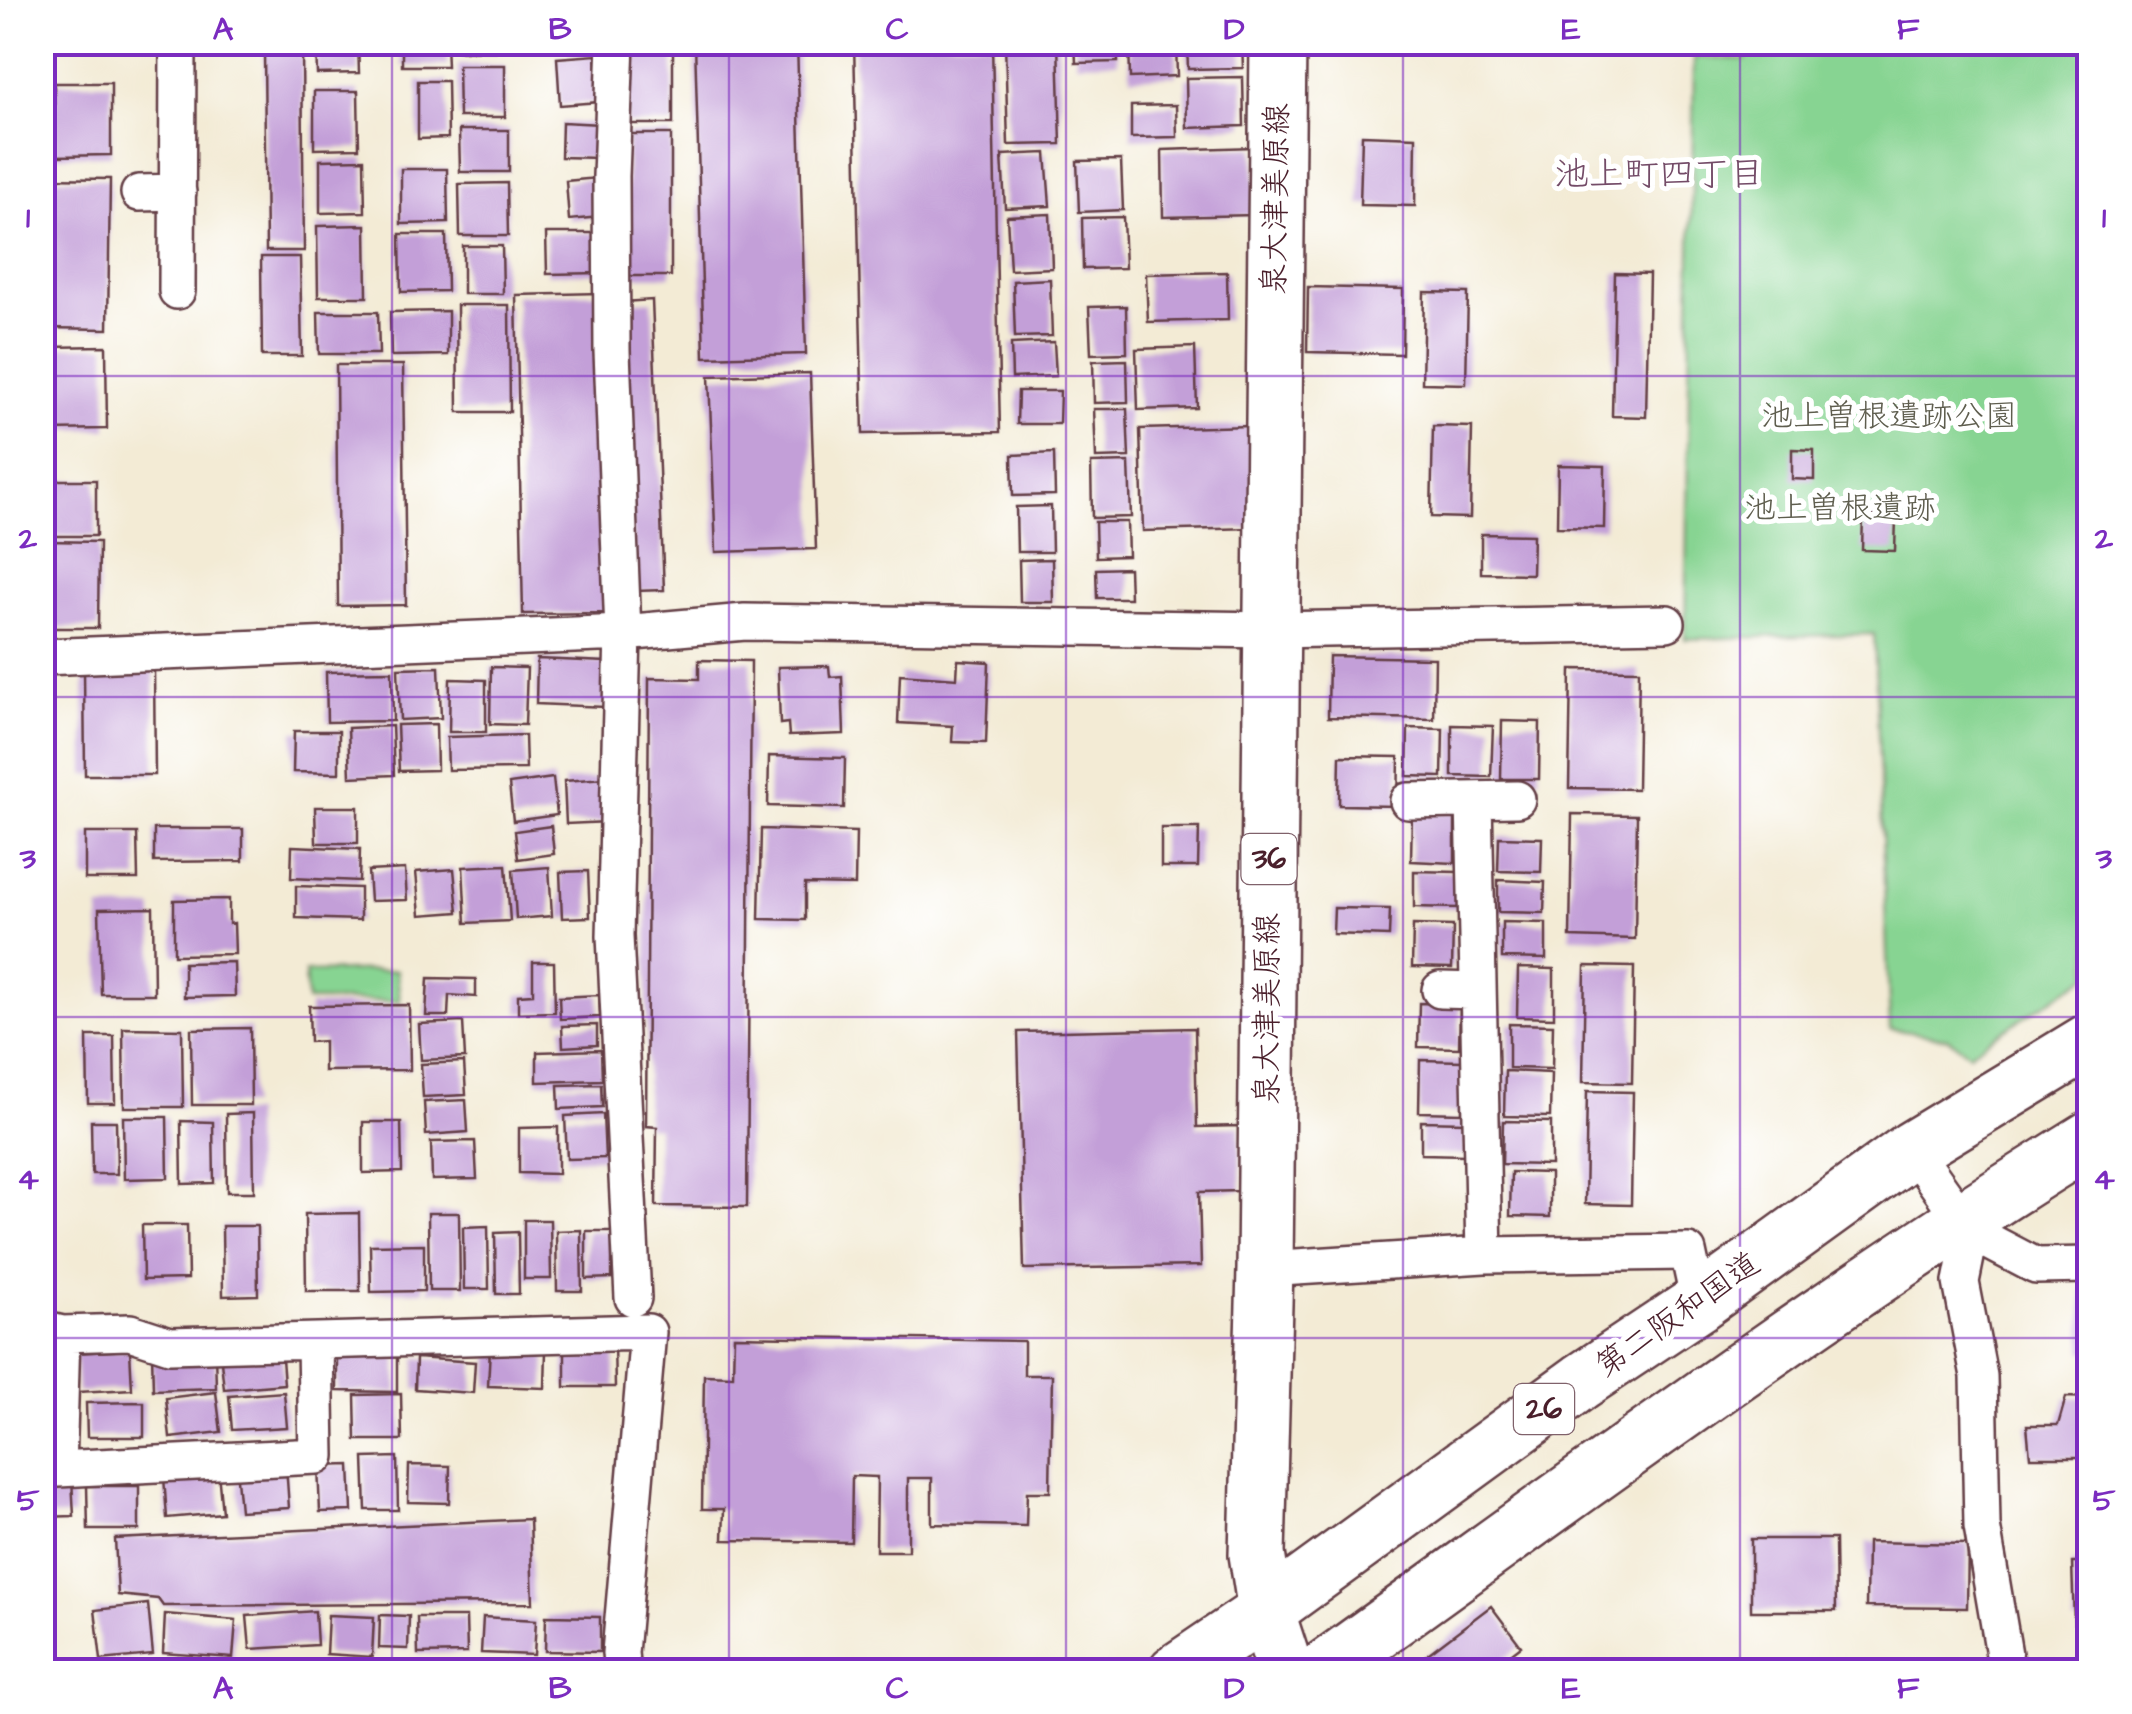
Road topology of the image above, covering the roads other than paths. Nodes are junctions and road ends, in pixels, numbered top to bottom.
1 (178, 42) edge
2 (616, 42) edge
3 (1278, 42) edge
4 (178, 192) junction
5 (139, 193) dead end
6 (178, 291) dead end
7 (1668, 623) dead end
8 (1270, 630) junction
9 (622, 633) junction
10 (42, 657) edge
11 (1516, 799) dead end
12 (1408, 800) dead end
13 (1474, 800) junction
14 (1440, 990) dead end
15 (1478, 990) junction
16 (2090, 1041) edge
17 (2090, 1139) edge
18 (1912, 1149) junction
19 (1967, 1226) junction
20 (1484, 1255) junction
21 (2090, 1265) edge
22 (1265, 1269) junction
23 (633, 1298) dead end
24 (1698, 1302) junction
25 (52, 1332) edge
26 (316, 1342) junction
27 (1266, 1611) junction
28 (622, 1672) edge
29 (1176, 1672) edge
30 (1286, 1672) edge
31 (1320, 1672) edge
32 (2007, 1672) edge

1 - 4 street
2 - 9 street
3 - 8 main road, 泉大津美原線 / 36
4 - 5 street
4 - 6 street
7 - 8 street
8 - 9 street
8 - 22 main road, 泉大津美原線 / 36
9 - 10 street
9 - 23 street
11 - 13 street
12 - 13 street
13 - 15 street
14 - 15 street
15 - 20 street
16 - 18 main road, 第二阪和国道 / 26
17 - 19 main road, 26
18 - 19 street
18 - 24 main road, 第二阪和国道 / 26
19 - 21 street
19 - 31 main road, 26
19 - 32 street
20 - 22 street
20 - 24 street
22 - 27 main road, 泉大津美原線 / 36
24 - 27 main road, 第二阪和国道 / 26
25 - 26 street
25 - 26 street
26 - 28 street
27 - 29 main road, 第二阪和国道 / 26
27 - 30 main road, 泉大津美原線 / 36

